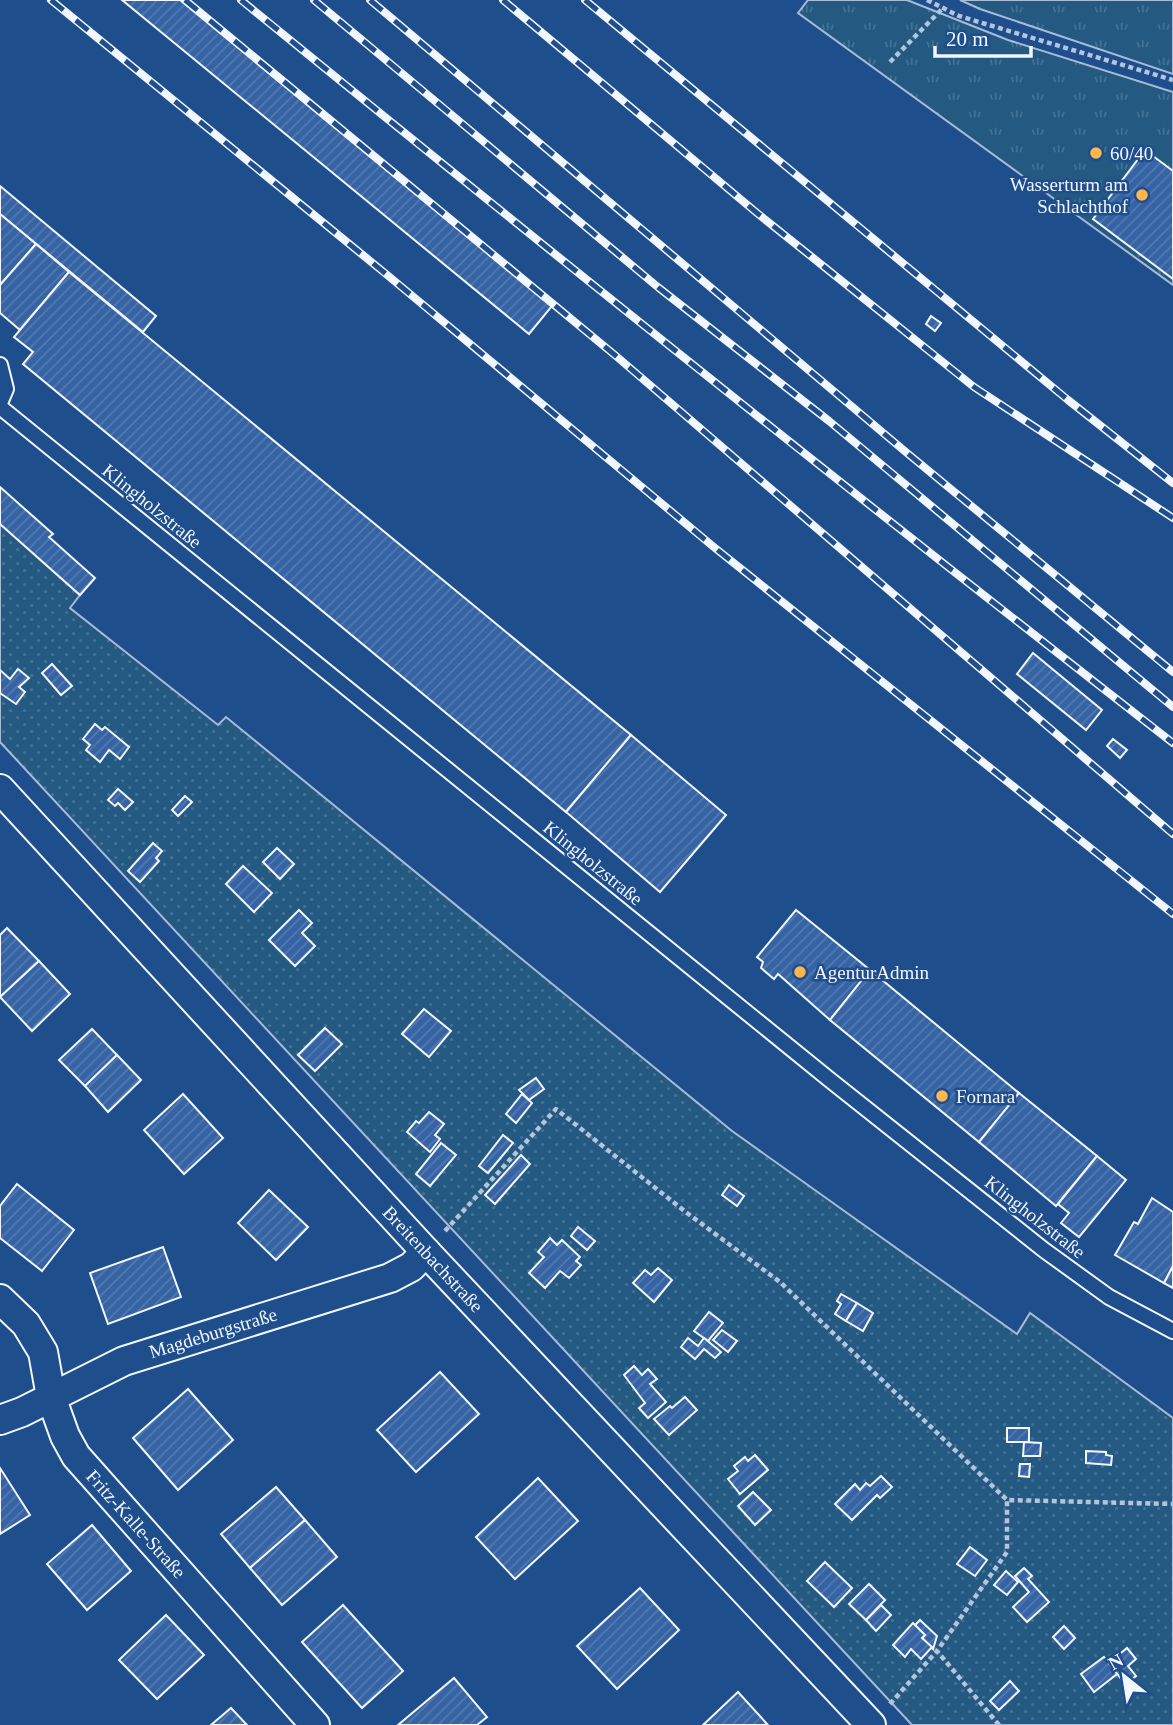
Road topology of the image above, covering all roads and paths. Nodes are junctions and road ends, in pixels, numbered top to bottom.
1 (928, 0) edge
2 (943, 8) junction
3 (890, 62) dead end
4 (1173, 80) edge
5 (0, 365) edge
6 (0, 405) edge
7 (0, 789) edge
8 (426, 1252) junction
9 (0, 1299) edge
10 (1173, 1331) edge
11 (51, 1397) junction
12 (0, 1420) edge
13 (1007, 1500) junction
14 (1173, 1503) edge
15 (937, 1651) junction
16 (314, 1725) edge
17 (871, 1725) edge
18 (999, 1725) edge

1 - 2 path
2 - 3 path
2 - 4 path
5 - 6 lane
6 - 10 lane, Klingholzstraße
7 - 8 street, Breitenbachstraße
8 - 11 street, Magdeburgstraße
8 - 13 path
8 - 17 street, Breitenbachstraße
9 - 11 street, Fritz-Kalle-Straße
11 - 12 street, Magdeburgstraße
11 - 16 street, Fritz-Kalle-Straße
13 - 14 path
13 - 15 path
15 - 17 path
15 - 18 path

